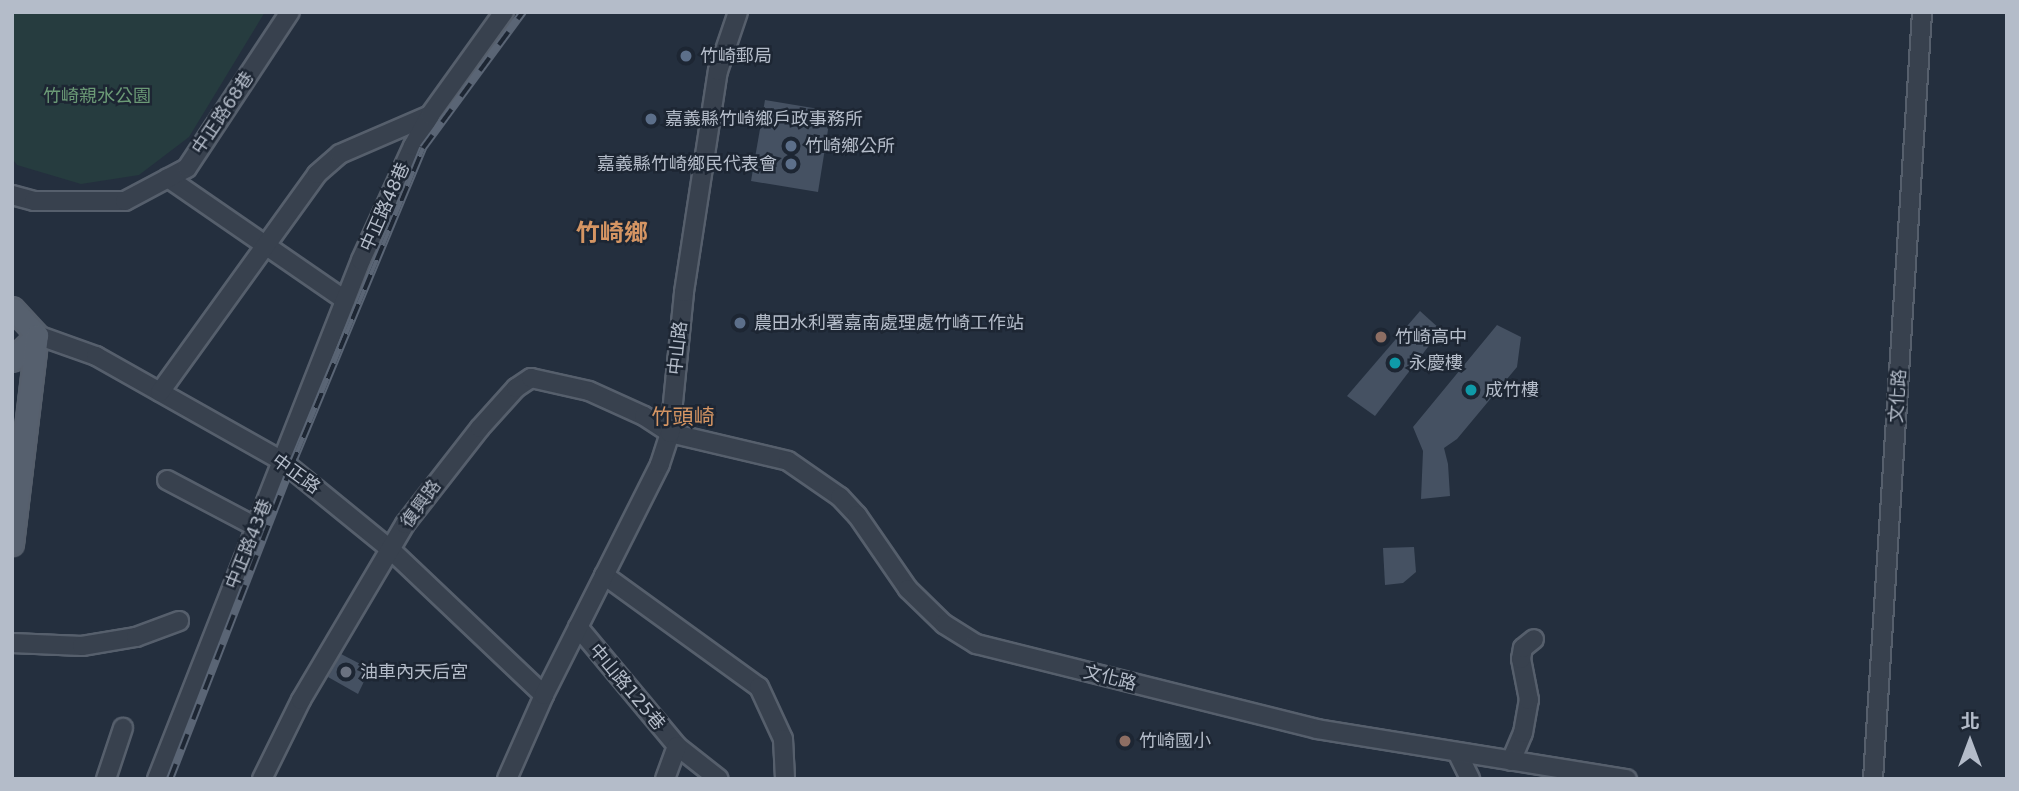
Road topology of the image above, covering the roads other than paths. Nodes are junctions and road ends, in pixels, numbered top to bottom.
1 (290, 12) edge
2 (504, 12) edge
3 (738, 12) edge
4 (1922, 12) edge
5 (430, 115) junction
6 (168, 178) junction
7 (12, 195) edge
8 (265, 246) junction
9 (345, 300) junction
10 (12, 308) edge
11 (37, 335) junction
12 (12, 360) edge
13 (160, 393) junction
14 (670, 433) junction
15 (282, 461) junction
16 (167, 480) dead end
17 (256, 527) junction
18 (12, 544) edge
19 (391, 550) junction
20 (604, 575) junction
21 (179, 621) dead end
22 (578, 627) junction
23 (1534, 639) dead end
24 (12, 643) edge
25 (544, 695) junction
26 (123, 728) dead end
27 (677, 746) junction
28 (1458, 754) junction
29 (1511, 761) junction
30 (106, 779) edge
31 (157, 779) edge
32 (262, 779) edge
33 (507, 779) edge
34 (665, 779) edge
35 (719, 779) edge
36 (785, 779) edge
37 (1470, 779) edge
38 (1627, 779) edge
39 (1873, 779) edge

1 - 6 street, 中正路68巷
2 - 5 street, 中正路48巷
3 - 14 street, 中山路
4 - 39 street, 文化路
5 - 8 street
5 - 9 street, 中正路48巷
6 - 7 street, 中正路68巷
6 - 8 street
8 - 9 street
8 - 13 street
9 - 15 street, 中正路48巷
10 - 11 main road, 中正路
11 - 12 main road
11 - 13 street, 中正路
11 - 18 main road
13 - 15 street, 中正路
14 - 19 street, 復興路
14 - 20 street, 中山路
14 - 28 street, 文化路
15 - 17 street, 中正路43巷
15 - 19 street, 中正路
16 - 17 street
17 - 31 street, 中正路43巷
19 - 25 street, 中正路
19 - 32 street, 復興路
20 - 22 street, 中山路
20 - 36 street
21 - 24 street
22 - 25 street, 中山路
22 - 27 street, 中山路125巷
23 - 29 street
25 - 33 street, 中山路
26 - 30 street
27 - 34 street
27 - 35 street, 中山路125巷
28 - 29 street, 文化路
28 - 37 street
29 - 38 street, 文化路

